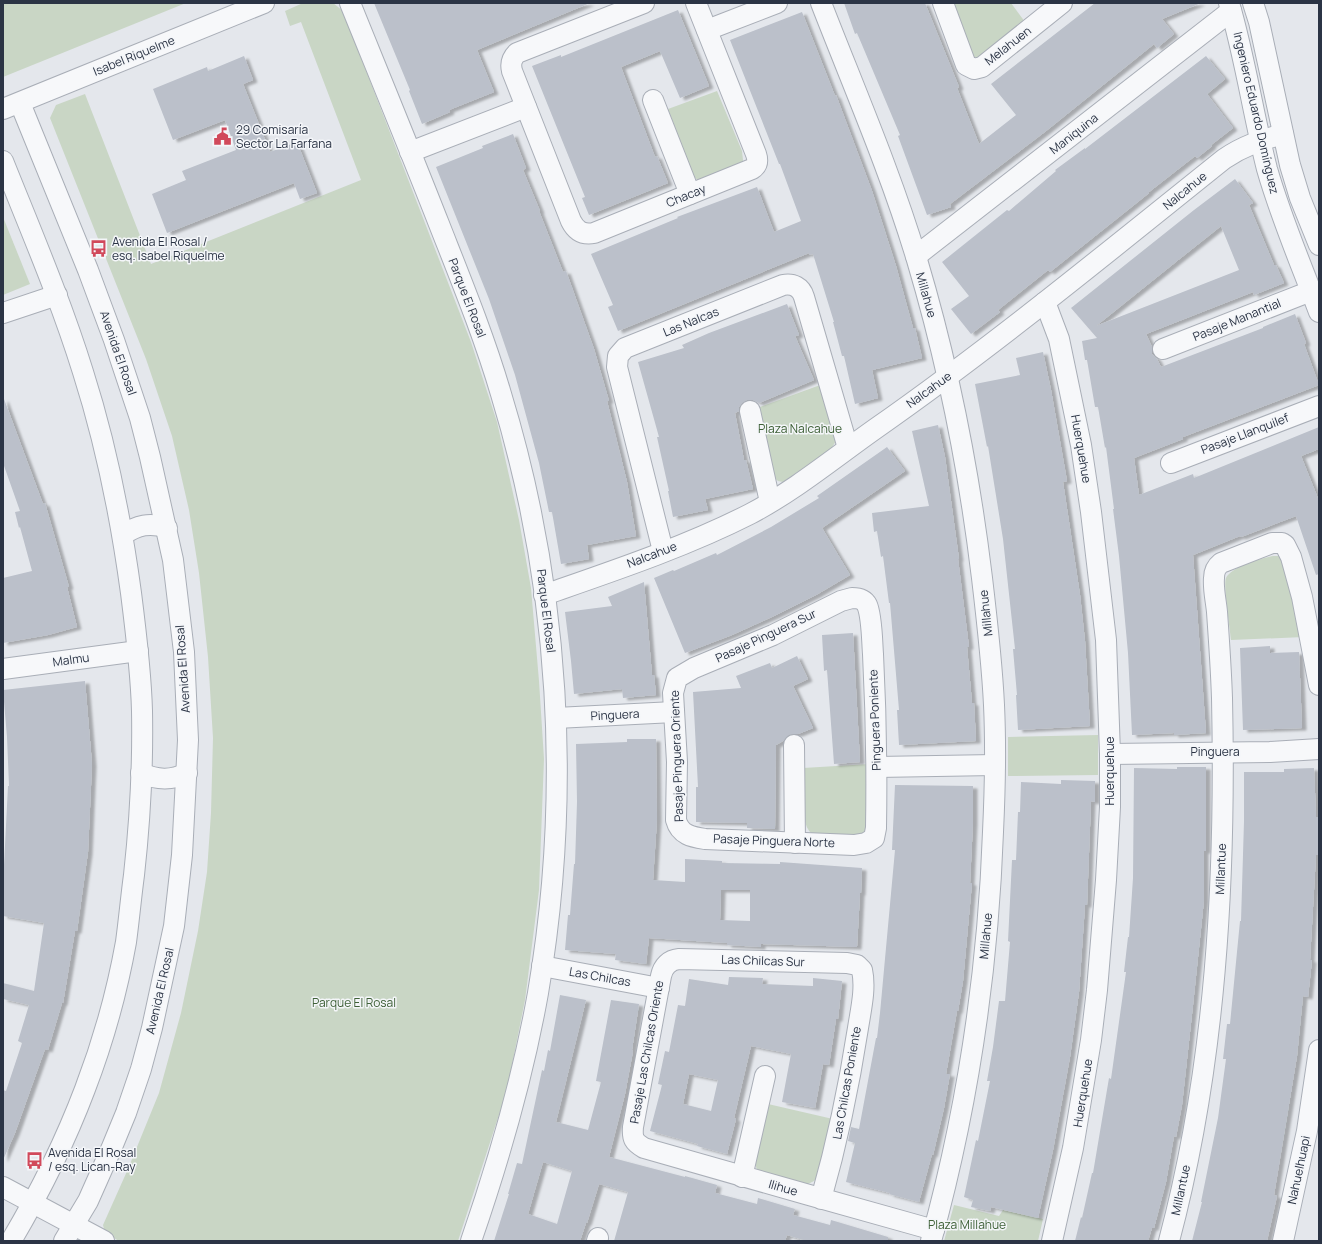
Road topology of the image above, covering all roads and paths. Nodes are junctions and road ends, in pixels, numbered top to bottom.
1 (264, 3) edge
2 (350, 3) edge
3 (644, 3) edge
4 (696, 3) edge
5 (777, 3) edge
6 (821, 3) edge
7 (943, 3) edge
8 (1062, 3) edge
9 (1253, 3) edge
10 (1230, 7) edge
11 (707, 30) junction
12 (653, 100) dead end
13 (12, 106) edge
14 (526, 107) junction
15 (1283, 134) junction
16 (1260, 140) junction
17 (410, 152) junction
18 (3, 161) edge
19 (690, 194) junction
20 (1319, 245) edge
21 (916, 256) junction
22 (1311, 291) junction
23 (56, 295) junction
24 (1045, 302) junction
25 (1319, 312) edge
26 (3, 313) edge
27 (1163, 349) dead end
28 (947, 377) junction
29 (1319, 406) edge
30 (750, 411) dead end
31 (848, 448) junction
32 (1171, 462) dead end
33 (770, 502) junction
34 (167, 528) junction
35 (123, 535) junction
36 (664, 551) junction
37 (544, 594) junction
38 (861, 600) joint
39 (138, 651) junction
40 (3, 669) edge
41 (675, 682) joint
42 (1319, 685) edge
43 (674, 712) junction
44 (556, 718) junction
45 (794, 745) dead end
46 (1319, 749) edge
47 (1223, 752) junction
48 (1110, 754) junction
49 (995, 765) junction
50 (878, 767) junction
51 (141, 773) junction
52 (187, 773) junction
53 (680, 829) joint
54 (870, 841) joint
55 (794, 843) junction
56 (667, 963) joint
57 (542, 966) junction
58 (860, 967) joint
59 (659, 988) junction
60 (1319, 1050) edge
61 (765, 1076) dead end
62 (635, 1141) joint
63 (742, 1177) junction
64 (3, 1187) edge
65 (821, 1199) junction
66 (32, 1203) junction
67 (69, 1233) edge
68 (932, 1236) edge
69 (10, 1241) edge
70 (104, 1241) edge
71 (471, 1241) edge
72 (1052, 1241) edge
73 (1169, 1241) edge
74 (1283, 1241) edge

1 - 13 street, Isabel Riquelme
2 - 17 street, Parque El Rosal
3 - 14 street, Chacay
4 - 11 street, Chacay
5 - 11 street
6 - 21 street, Millahue
7 - 8 street, Melahuen
9 - 15 street, Ingeniero Eduardo Domínguez
10 - 16 street, Ingeniero Eduardo Domínguez
10 - 21 street, Maniquina
11 - 19 street, Chacay
12 - 19 street
13 - 34 street, Avenida El Rosal
14 - 17 street
14 - 19 street, Chacay
15 - 16 street, Nalcahue
15 - 20 street, Ingeniero Eduardo Domínguez
16 - 22 street, Ingeniero Eduardo Domínguez
16 - 24 street, Nalcahue
17 - 37 street, Parque El Rosal
18 - 23 street
21 - 28 street, Millahue
22 - 25 street, Ingeniero Eduardo Domínguez
22 - 27 street, Pasaje Manantial
23 - 26 street
23 - 35 street
24 - 28 street, Nalcahue
24 - 48 street, Huerquehue
28 - 31 street, Nalcahue
28 - 49 street, Millahue
29 - 32 street, Pasaje Llanquilef
30 - 33 street
31 - 33 street, Nalcahue
31 - 36 street, Las Nalcas
33 - 36 street, Nalcahue
34 - 35 street
34 - 52 street, Avenida El Rosal
35 - 39 street
36 - 37 street, Nalcahue
37 - 44 street, Parque El Rosal
38 - 41 street, Pasaje Pinguera Sur
38 - 50 street, Pinguera Poniente
39 - 40 street, Malmu
39 - 51 street
41 - 43 street, Pasaje Pinguera Oriente
42 - 47 street, Millantue
43 - 44 street, Pinguera
43 - 53 street, Pasaje Pinguera Oriente
44 - 57 street, Parque El Rosal
45 - 55 street
46 - 47 street, Pinguera
47 - 48 street, Pinguera
47 - 73 street, Millantue
48 - 72 street, Huerquehue
49 - 50 street
49 - 68 street, Millahue
50 - 54 street, Pinguera Poniente
51 - 52 street
51 - 66 street
52 - 67 street, Avenida El Rosal
53 - 55 street, Pasaje Pinguera Norte
54 - 55 street, Pasaje Pinguera Norte
56 - 58 street, Las Chilcas Sur
56 - 59 street, Pasaje Las Chilcas Oriente
57 - 59 street, Las Chilcas
57 - 71 street, Parque El Rosal
58 - 65 street, Las Chilcas Poniente
59 - 62 street, Pasaje Las Chilcas Oriente
60 - 74 street, Nahuelhuapi
61 - 63 street
62 - 63 street, Ilihue
63 - 65 street, Ilihue
64 - 66 street
65 - 68 street, Ilihue
66 - 67 street
66 - 69 street
67 - 70 street

